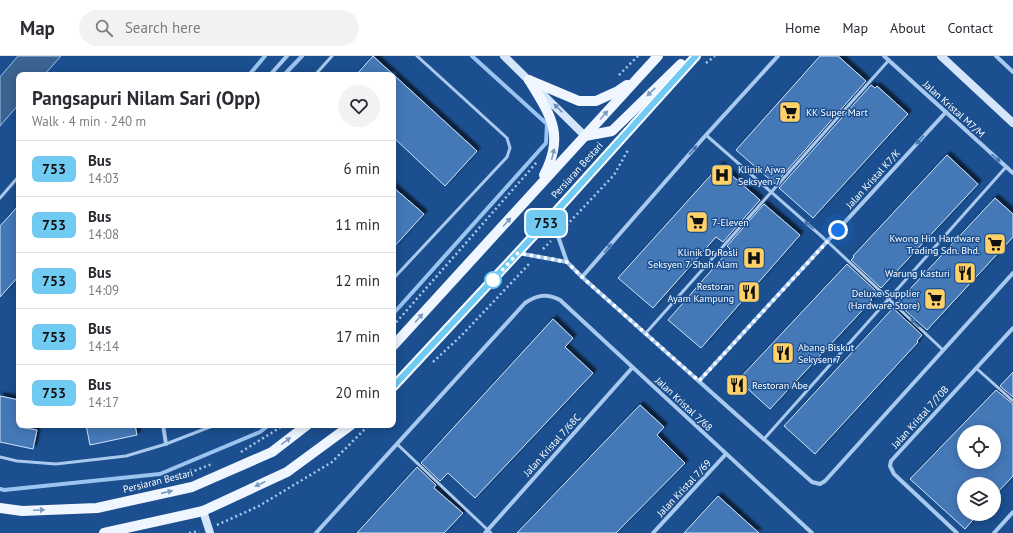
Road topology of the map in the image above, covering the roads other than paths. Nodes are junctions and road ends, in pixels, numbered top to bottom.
1 (288, 56) edge
2 (332, 56) edge
3 (417, 56) edge
4 (504, 56) edge
5 (658, 56) edge
6 (690, 56) edge
7 (696, 56) edge
8 (778, 56) edge
9 (884, 56) edge
10 (941, 56) edge
11 (996, 56) edge
12 (889, 60) junction
13 (273, 72) edge
14 (317, 72) edge
15 (1013, 72) edge
16 (639, 76) junction
17 (529, 80) junction
18 (946, 112) junction
19 (1013, 123) edge
20 (706, 135) junction
21 (585, 136) junction
22 (1006, 167) junction
23 (1013, 173) edge
24 (16, 179) edge
25 (536, 190) junction
26 (771, 192) junction
27 (0, 198) edge
28 (551, 217) junction
29 (828, 242) junction
30 (518, 253) junction
31 (567, 262) junction
32 (1013, 273) edge
33 (396, 275) edge
34 (582, 277) junction
35 (889, 299) junction
36 (1013, 328) edge
37 (645, 334) junction
38 (396, 343) edge
39 (943, 350) junction
40 (632, 368) junction
41 (976, 368) junction
42 (699, 381) junction
43 (396, 384) edge
44 (1013, 401) edge
45 (163, 428) edge
46 (207, 428) edge
47 (303, 428) edge
48 (347, 428) edge
49 (764, 439) junction
50 (166, 444) junction
51 (398, 444) junction
52 (726, 454) junction
53 (0, 457) edge
54 (0, 508) edge
55 (203, 512) junction
56 (1013, 512) edge
57 (488, 532) edge
58 (104, 533) edge
59 (210, 533) edge
60 (316, 533) edge
61 (653, 533) edge
62 (812, 533) edge
63 (957, 533) edge
64 (994, 533) edge

1 - 13 street
2 - 14 lane
3 - 33 lane
4 - 17 street
5 - 16 main road, Persiaran Bestari
6 -> 21 main road
7 - 28 main road, Persiaran Bestari
8 - 20 street
9 - 12 street, Jalan Kristal M7/M
10 - 19 street
11 - 15 street
12 - 18 street, Jalan Kristal M7/M
12 - 26 lane
16 - 17 main road
21 -> 16 main road, Persiaran Bestari
21 -> 17 street
25 -> 17 main road
18 -> 22 street, Jalan Kristal M7/M
18 -> 29 street, Jalan Kristal K7/K
20 - 26 lane
34 -> 20 street
21 - 25 main road, Persiaran Bestari
22 - 23 street, Jalan Kristal M7/M
22 - 35 lane
24 - 27 lane
38 -> 25 main road, Persiaran Bestari
29 -> 26 lane
26 - 37 lane
28 - 30 main road, Persiaran Bestari
28 - 31 street
29 - 35 lane
29 - 42 street, Jalan Kristal K7/K
30 - 31 street
30 - 43 main road, Persiaran Bestari
31 - 34 street
32 - 39 street
34 - 37 street
39 -> 35 lane
35 - 49 lane
36 - 41 street, Jalan Kristal 7/70B
37 - 42 street
39 - 49 street
40 - 51 street, Jalan Kristal 7/68
40 - 52 street, Jalan Kristal 7/68
40 - 57 street, Jalan Kristal 7/68C
41 - 44 lane
41 - 63 street, Jalan Kristal 7/70B
42 - 49 street
45 - 50 street
46 - 50 lane
54 -> 47 main road, Persiaran Bestari
48 -> 55 main road
50 - 53 lane
51 - 57 lane
51 - 60 street
52 - 61 street, Jalan Kristal 7/69
52 - 62 street, Jalan Kristal 7/68
55 - 58 main road
55 - 59 street
56 - 64 street

